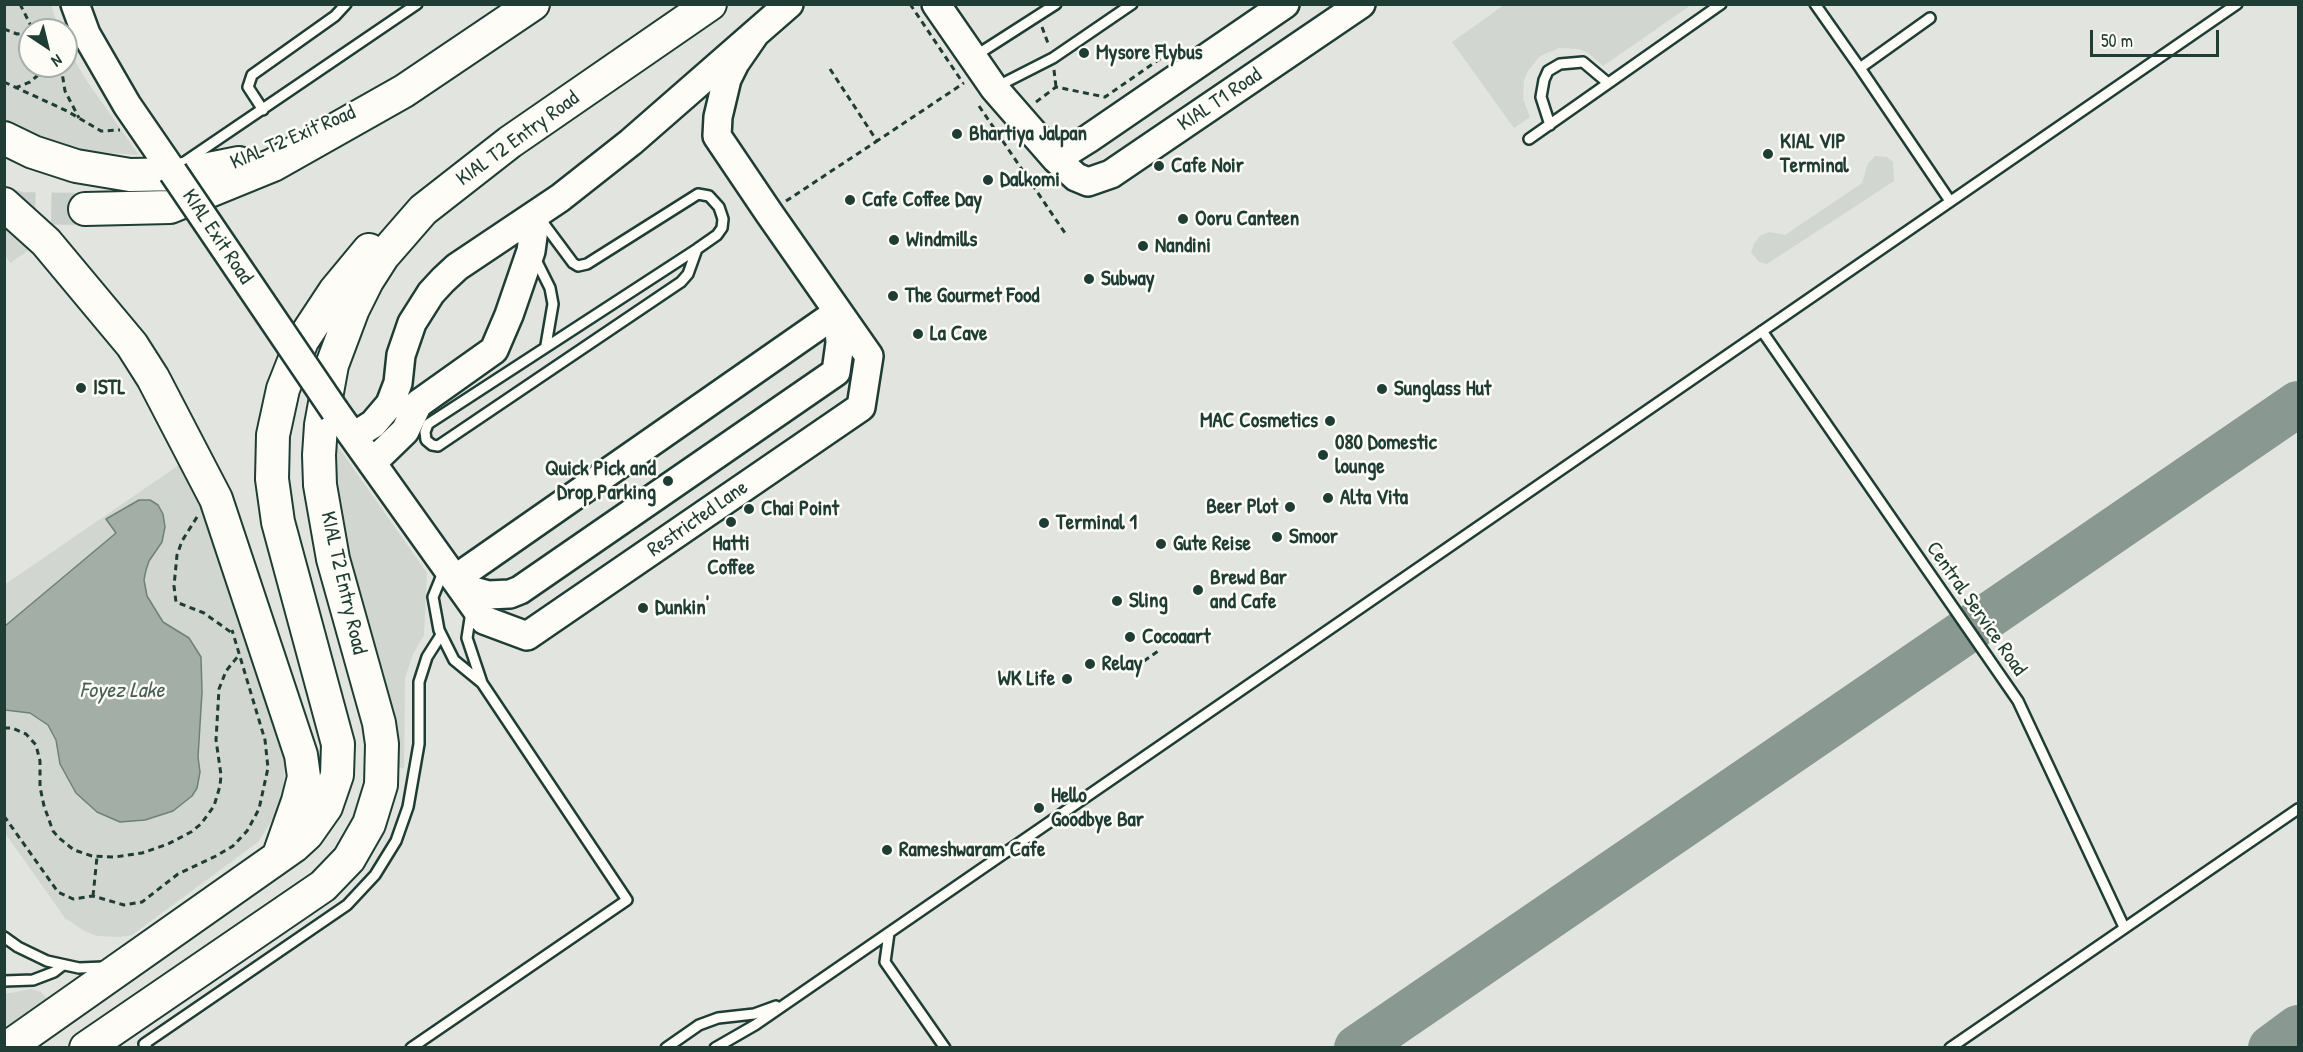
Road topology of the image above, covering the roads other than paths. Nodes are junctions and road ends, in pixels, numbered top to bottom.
1 (75, 4) edge
2 (346, 4) edge
3 (417, 4) edge
4 (533, 4) edge
5 (710, 4) edge
6 (789, 4) edge
7 (936, 4) edge
8 (1056, 4) edge
9 (1132, 4) edge
10 (1286, 4) edge
11 (1361, 4) edge
12 (1721, 4) edge
13 (1815, 4) edge
14 (2236, 4) edge
15 (1930, 18) dead end
16 (755, 34) junction
17 (973, 57) junction
18 (1860, 68) junction
19 (1608, 84) junction
20 (404, 91) junction
21 (985, 95) junction
22 (263, 110) junction
23 (1550, 125) junction
24 (4, 138) edge
25 (1528, 139) dead end
26 (510, 142) junction
27 (1056, 159) junction
28 (172, 172) junction
29 (1950, 201) junction
30 (4, 204) edge
31 (85, 209) tunnel mouth
32 (536, 214) junction
33 (697, 249) junction
34 (531, 251) junction
35 (838, 312) junction
36 (1762, 331) junction
37 (546, 345) junction
38 (354, 436) junction
39 (372, 463) junction
40 (450, 573) junction
41 (472, 604) junction
42 (441, 635) junction
43 (482, 683) junction
44 (2298, 809) edge
45 (279, 855) junction
46 (2124, 927) junction
47 (889, 933) junction
48 (4, 937) edge
49 (127, 963) junction
50 (63, 965) junction
51 (4, 981) edge
52 (789, 1002) junction
53 (7, 1047) edge
54 (86, 1047) edge
55 (147, 1047) edge
56 (411, 1047) edge
57 (666, 1047) edge
58 (715, 1047) edge
59 (945, 1047) edge
60 (1950, 1047) edge

1 - 28 main road, KIAL Exit Road
2 - 22 lane
3 - 22 lane
4 - 20 main road, KIAL T2 Exit Road
5 - 26 main road, KIAL T2 Entry Road
6 - 16 main road
7 - 17 main road
8 - 17 lane
9 - 21 lane
10 - 27 main road, KIAL T1 Road
11 - 27 main road, KIAL T1 Road
12 - 19 lane
13 - 18 lane
14 - 29 lane
15 - 18 lane
16 - 32 main road
16 - 35 main road
17 - 21 main road
18 - 29 lane
19 - 23 lane
19 - 23 lane
20 - 24 main road, KIAL T2 Exit Road
20 - 31 main road, KIAL T2 Exit Road
21 - 27 main road
22 - 28 lane
23 - 25 lane
26 - 45 main road, KIAL T2 Entry Road
26 - 54 main road, KIAL T2 Entry Road
28 - 38 main road, KIAL Exit Road, bridge
29 - 36 lane
30 - 45 main road
32 - 33 lane
32 - 34 main road
32 - 38 main road
33 - 37 lane
33 - 37 lane
34 - 37 lane
34 - 39 main road
35 - 40 main road
35 - 40 main road
35 - 41 main road, Restricted Lane
36 - 46 lane, Central Service Road
36 - 47 lane
38 - 39 main road, KIAL Exit Road
39 - 40 main road, KIAL Exit Road
40 - 41 main road, Restricted Lane
40 - 42 lane
41 - 43 lane
42 - 43 lane
42 - 55 lane
43 - 56 lane
44 - 46 lane
45 - 49 main road, KIAL T2 Entry Road
46 - 60 lane
47 - 52 lane
47 - 59 lane
48 - 50 lane
49 - 50 lane
49 - 53 main road, KIAL T2 Entry Road
50 - 51 lane
52 - 57 lane
52 - 58 lane

